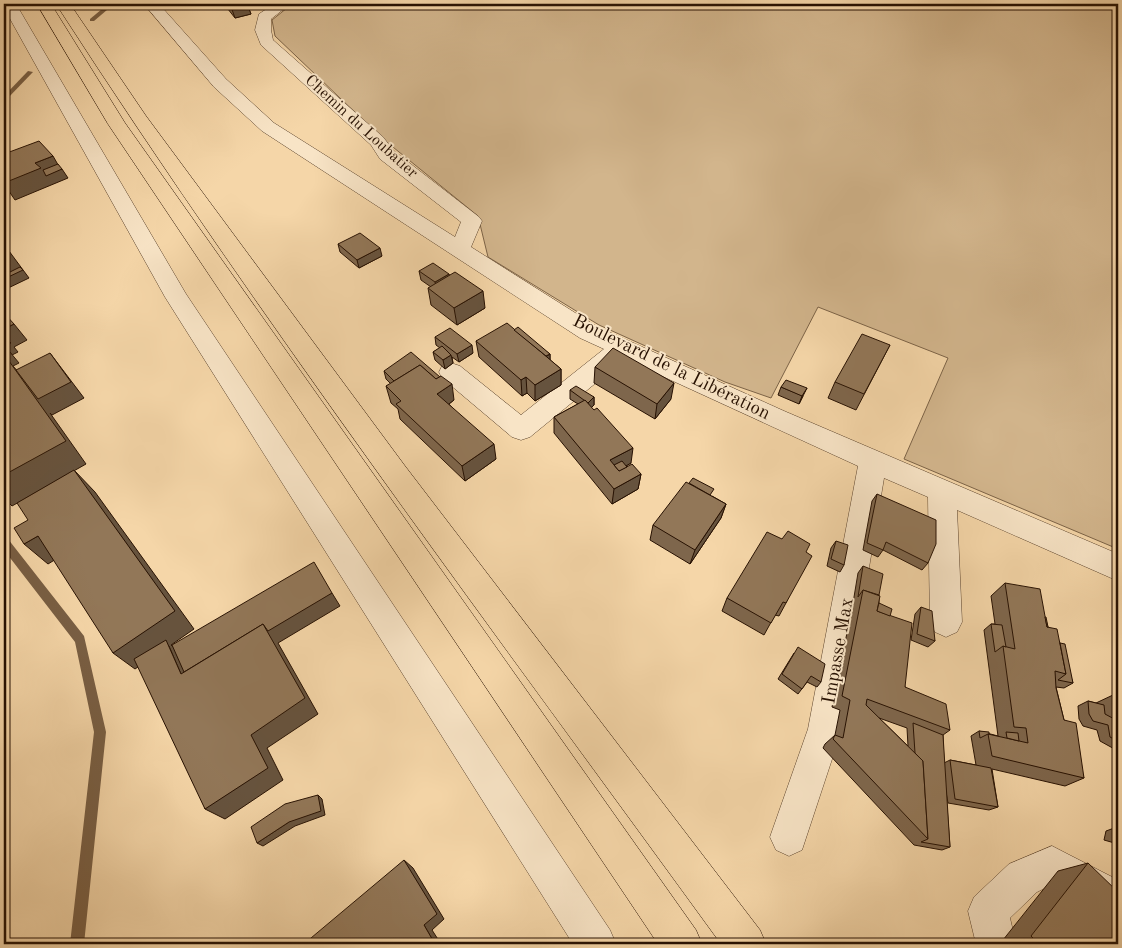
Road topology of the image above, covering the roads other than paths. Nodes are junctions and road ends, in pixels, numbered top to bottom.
1 (9, 4) edge
2 (44, 4) edge
3 (63, 4) edge
4 (151, 4) edge
5 (282, 4) edge
6 (460, 249) junction
7 (623, 347) junction
8 (451, 372) dead end
9 (873, 460) junction
10 (942, 491) junction
11 (1118, 568) edge
12 (946, 622) dead end
13 (789, 837) dead end
14 (1118, 901) edge
15 (596, 944) edge
16 (682, 944) edge
17 (746, 944) edge
18 (996, 944) edge

1 - 15 street
2 - 16 main road
3 - 17 main road
4 - 6 street, Boulevard de la Libération
5 - 6 street, Chemin du Loubatier
6 - 7 street, Boulevard de la Libération
7 - 8 street
7 - 9 street, Boulevard de la Libération
9 - 10 street, Boulevard de la Libération
9 - 13 street, Impasse Max
10 - 11 street, Boulevard de la Libération
10 - 12 street
14 - 18 street

